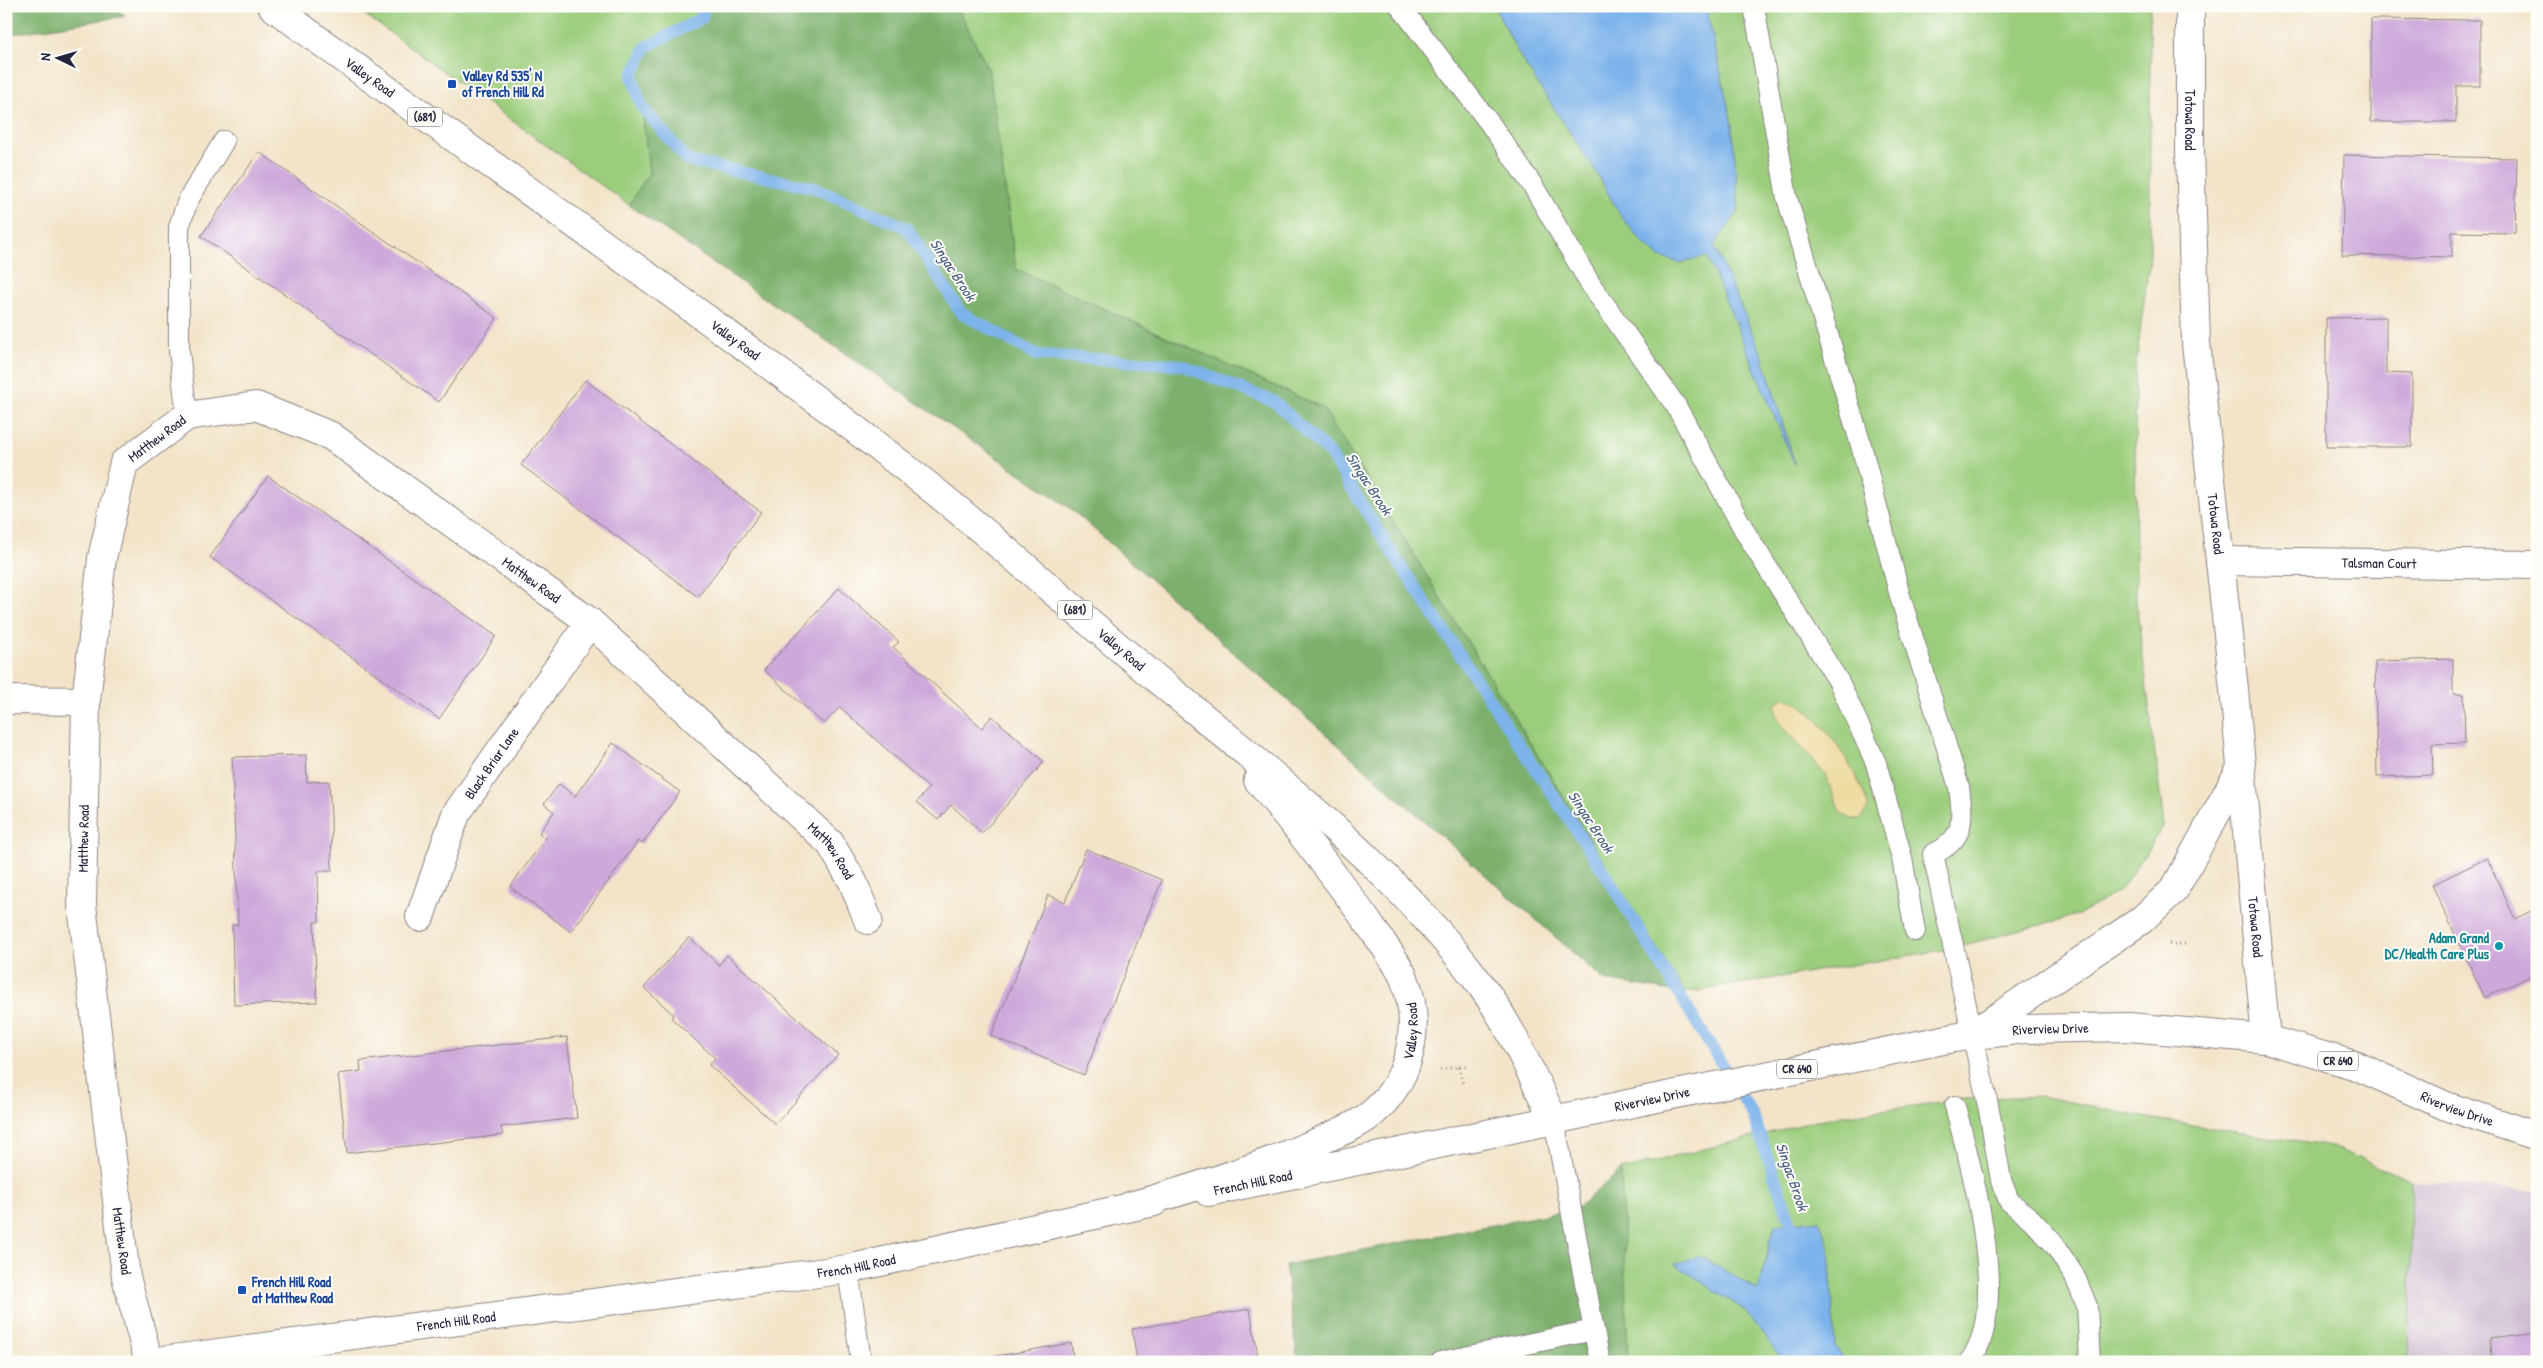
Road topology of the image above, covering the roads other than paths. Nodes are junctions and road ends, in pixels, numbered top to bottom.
1 (272, 6) edge
2 (1400, 6) edge
3 (1754, 6) edge
4 (2190, 6) edge
5 (224, 141) dead end
6 (187, 416) junction
7 (2220, 561) junction
8 (2537, 565) edge
9 (590, 622) junction
10 (1178, 698) junction
11 (6, 700) edge
12 (86, 701) junction
13 (2241, 768) junction
14 (1933, 854) junction
15 (1902, 858) junction
16 (420, 917) dead end
17 (868, 920) dead end
18 (1915, 931) dead end
19 (1963, 1036) junction
20 (2266, 1039) junction
21 (1955, 1106) dead end
22 (1554, 1120) junction
23 (2537, 1136) edge
24 (1978, 1196) junction
25 (2010, 1201) junction
26 (1130, 1206) junction
27 (848, 1269) junction
28 (1594, 1330) junction
29 (150, 1362) edge
30 (861, 1362) edge
31 (1440, 1362) edge
32 (1600, 1362) edge
33 (1969, 1362) edge
34 (2090, 1362) edge

1 - 10 main road, Valley Road / (681)
2 - 15 lane
3 - 14 lane
4 - 7 main road, Totowa Road
5 - 6 lane
6 - 9 main road, Matthew Road
6 - 12 main road, Matthew Road
7 - 8 main road, Talsman Court
7 - 13 main road, Totowa Road
9 - 16 main road, Black Briar Lane
9 - 17 main road, Matthew Road
10 - 22 main road, Valley Road / (681)
10 - 26 main road, Valley Road
11 - 12 main road
12 - 29 main road, Matthew Road
13 - 19 main road
13 - 20 main road, Totowa Road
14 - 15 lane
14 - 19 lane
15 - 18 lane
19 - 20 main road, Riverview Drive / CR 640
19 - 22 main road, Riverview Drive / CR 640, bridge
19 - 25 lane
20 - 23 main road, Riverview Drive / CR 640
21 - 24 lane
22 - 26 main road, French Hill Road
22 - 28 lane
24 - 25 lane
24 - 33 lane
25 - 34 lane
26 - 27 main road, French Hill Road
27 - 29 main road, French Hill Road
27 - 30 lane
28 - 31 lane
28 - 32 lane

